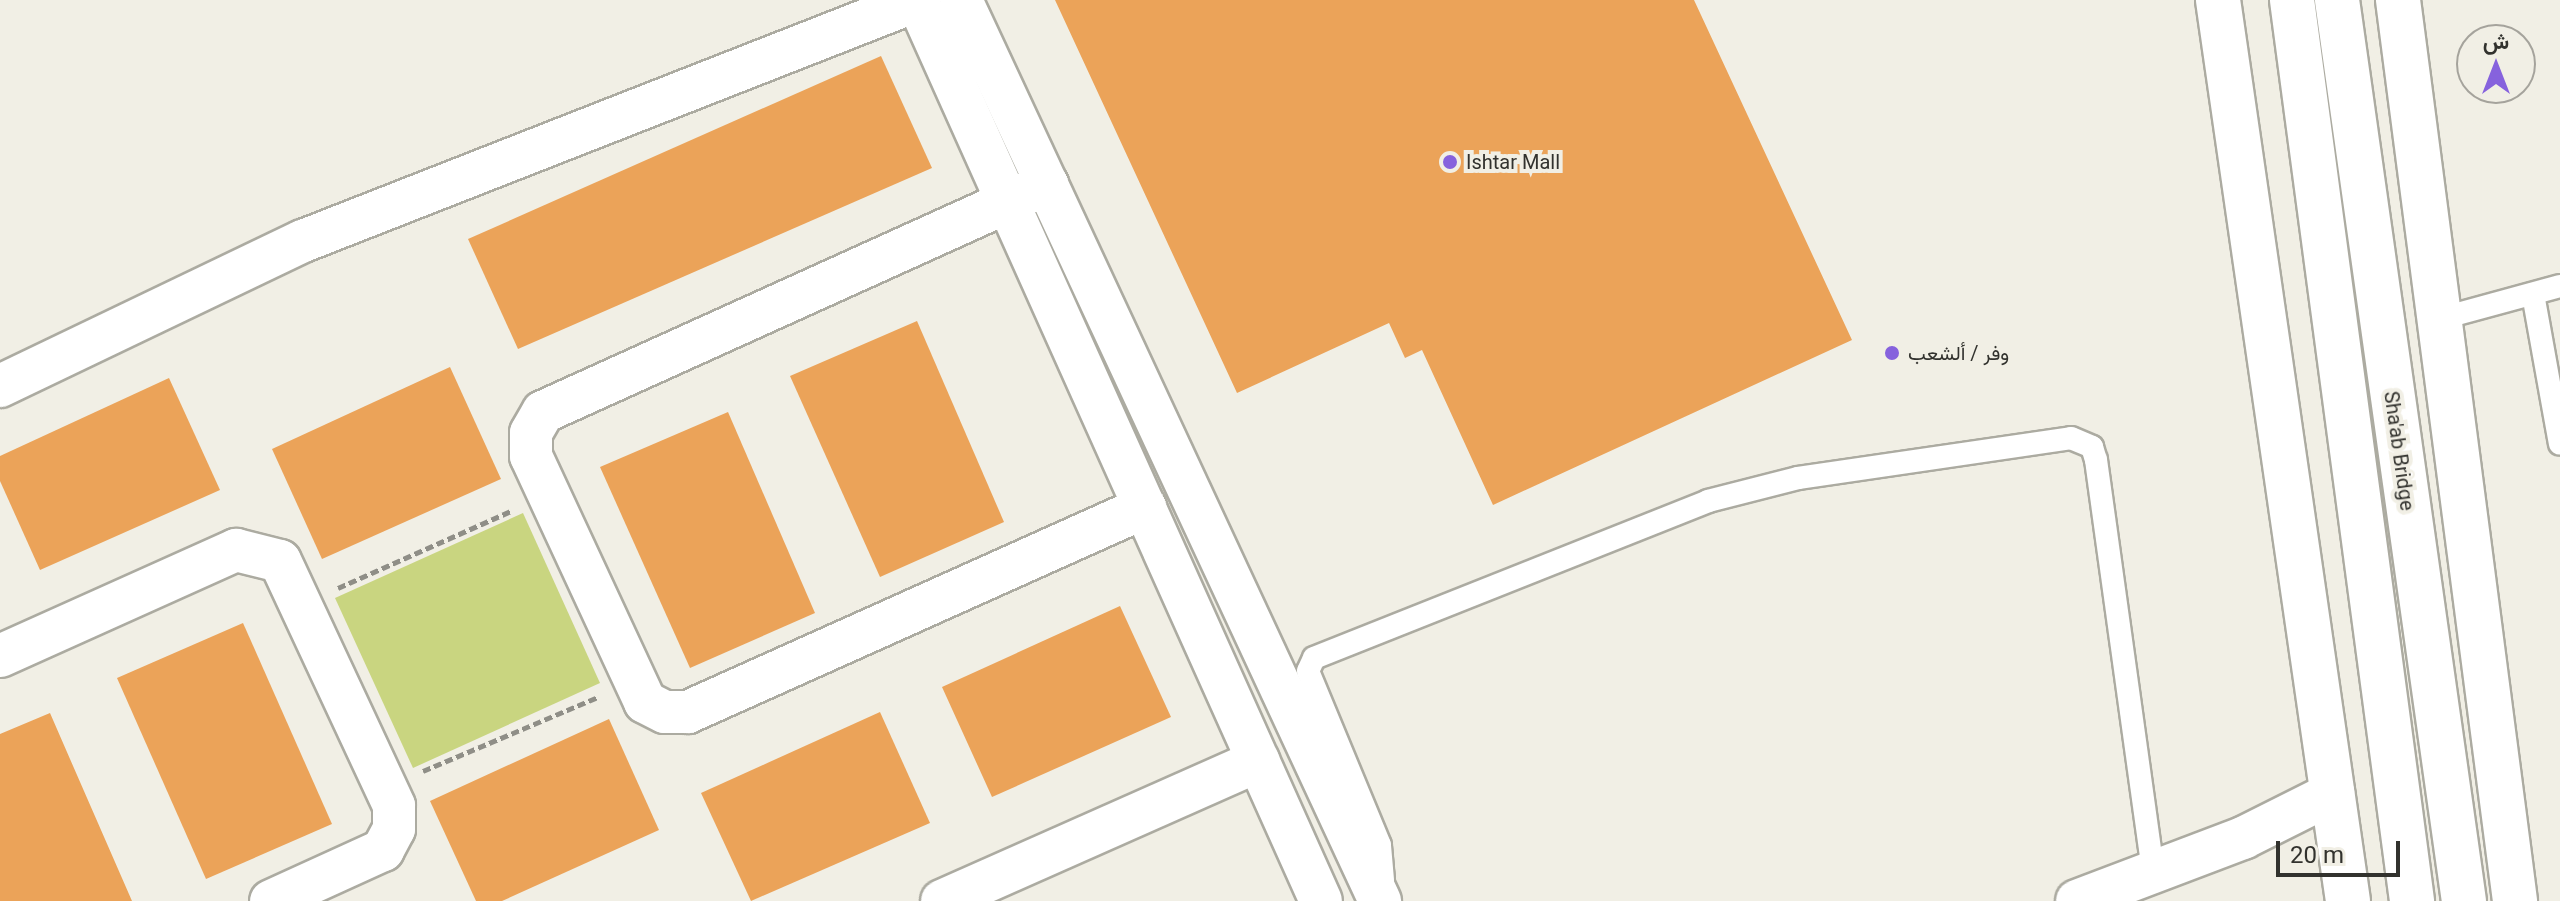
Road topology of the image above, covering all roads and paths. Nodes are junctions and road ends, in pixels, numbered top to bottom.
1 (918, 0) edge
2 (961, 0) edge
3 (2218, 0) edge
4 (2292, 0) edge
5 (2337, 0) edge
6 (2398, 0) edge
7 (1047, 184) junction
8 (1007, 202) junction
9 (2560, 286) edge
10 (2533, 294) junction
11 (2439, 319) junction
12 (0, 386) edge
13 (2558, 417) edge
14 (2560, 444) edge
15 (549, 494) junction
16 (1145, 507) junction
17 (300, 605) junction
18 (0, 656) edge
19 (635, 681) junction
20 (1258, 761) junction
21 (385, 787) junction
22 (2333, 793) junction
23 (2153, 872) junction
24 (271, 901) edge
25 (942, 901) edge
26 (1321, 901) edge
27 (1382, 901) edge
28 (2077, 901) edge
29 (2348, 901) edge
30 (2412, 901) edge
31 (2464, 901) edge
32 (2515, 901) edge

1 - 8 street
1 - 12 street
2 - 7 street
3 - 22 highway
4 - 30 highway
5 - 31 highway, Sha'ab Bridge
6 - 11 highway
7 - 8 street
7 - 27 street
8 - 15 street
8 - 16 street
9 - 10 lane
10 - 11 lane
10 - 13 lane
11 - 32 highway
13 - 14 lane
15 - 17 path
15 - 19 street
16 - 19 street
16 - 20 street
17 - 18 street
17 - 21 street
19 - 21 path
20 - 25 street
20 - 26 street
21 - 24 street
22 - 23 street
22 - 29 highway
23 - 27 lane
23 - 28 street

